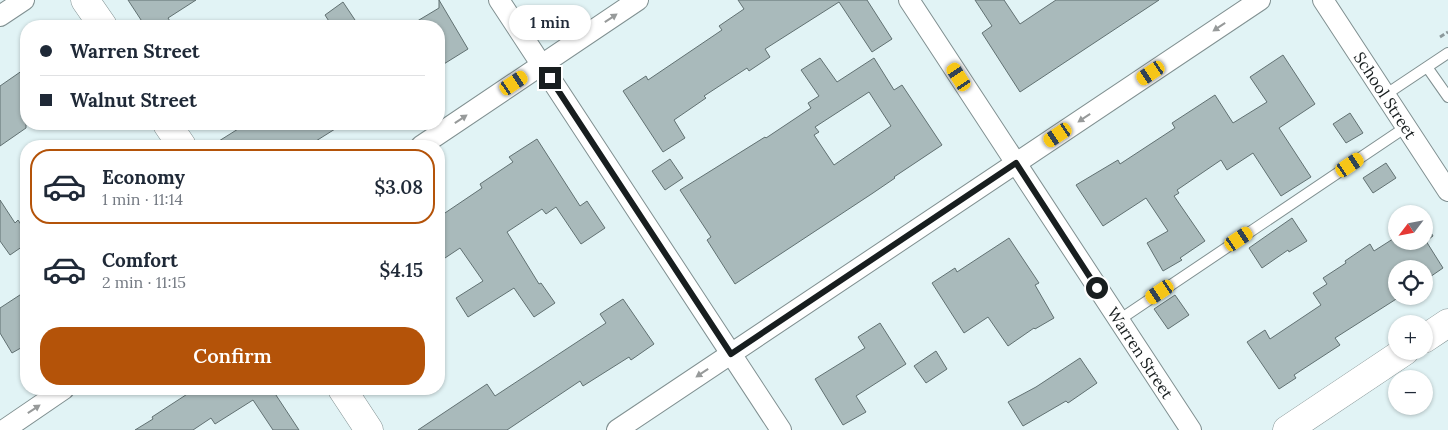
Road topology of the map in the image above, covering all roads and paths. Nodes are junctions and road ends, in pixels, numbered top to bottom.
1 (24, 0) edge
2 (85, 0) edge
3 (499, 0) edge
4 (638, 0) edge
5 (909, 0) edge
6 (1260, 0) edge
7 (1323, 0) edge
8 (0, 16) edge
9 (99, 20) edge
10 (1448, 53) edge
11 (541, 65) junction
12 (1427, 67) junction
13 (1385, 96) junction
14 (1448, 97) edge
15 (1406, 127) junction
16 (445, 130) edge
17 (445, 130) edge
18 (430, 140) edge
19 (1016, 163) junction
20 (1448, 190) edge
21 (1119, 320) junction
22 (1448, 322) edge
23 (1433, 333) edge
24 (731, 354) junction
25 (1392, 360) edge
26 (55, 395) edge
27 (346, 395) edge
28 (4, 430) edge
29 (369, 430) edge
30 (617, 430) edge
31 (781, 430) edge
32 (1191, 430) edge
33 (1287, 430) edge

1 - 8 street
2 - 9 street
3 - 11 street
11 -> 4 street
5 - 19 street, Warren Street
6 -> 19 street
7 - 13 street, School Street
10 - 12 lane
17 -> 11 street
11 - 24 street
12 - 13 lane
12 - 14 lane
13 - 15 street, School Street
15 - 20 street, School Street
15 - 21 lane
18 -> 16 street
19 - 21 street, Warren Street
19 - 24 street
21 - 32 street, Warren Street
22 - 23 street
24 -> 30 street
24 - 31 street
25 - 33 street
28 -> 26 street
27 - 29 street

